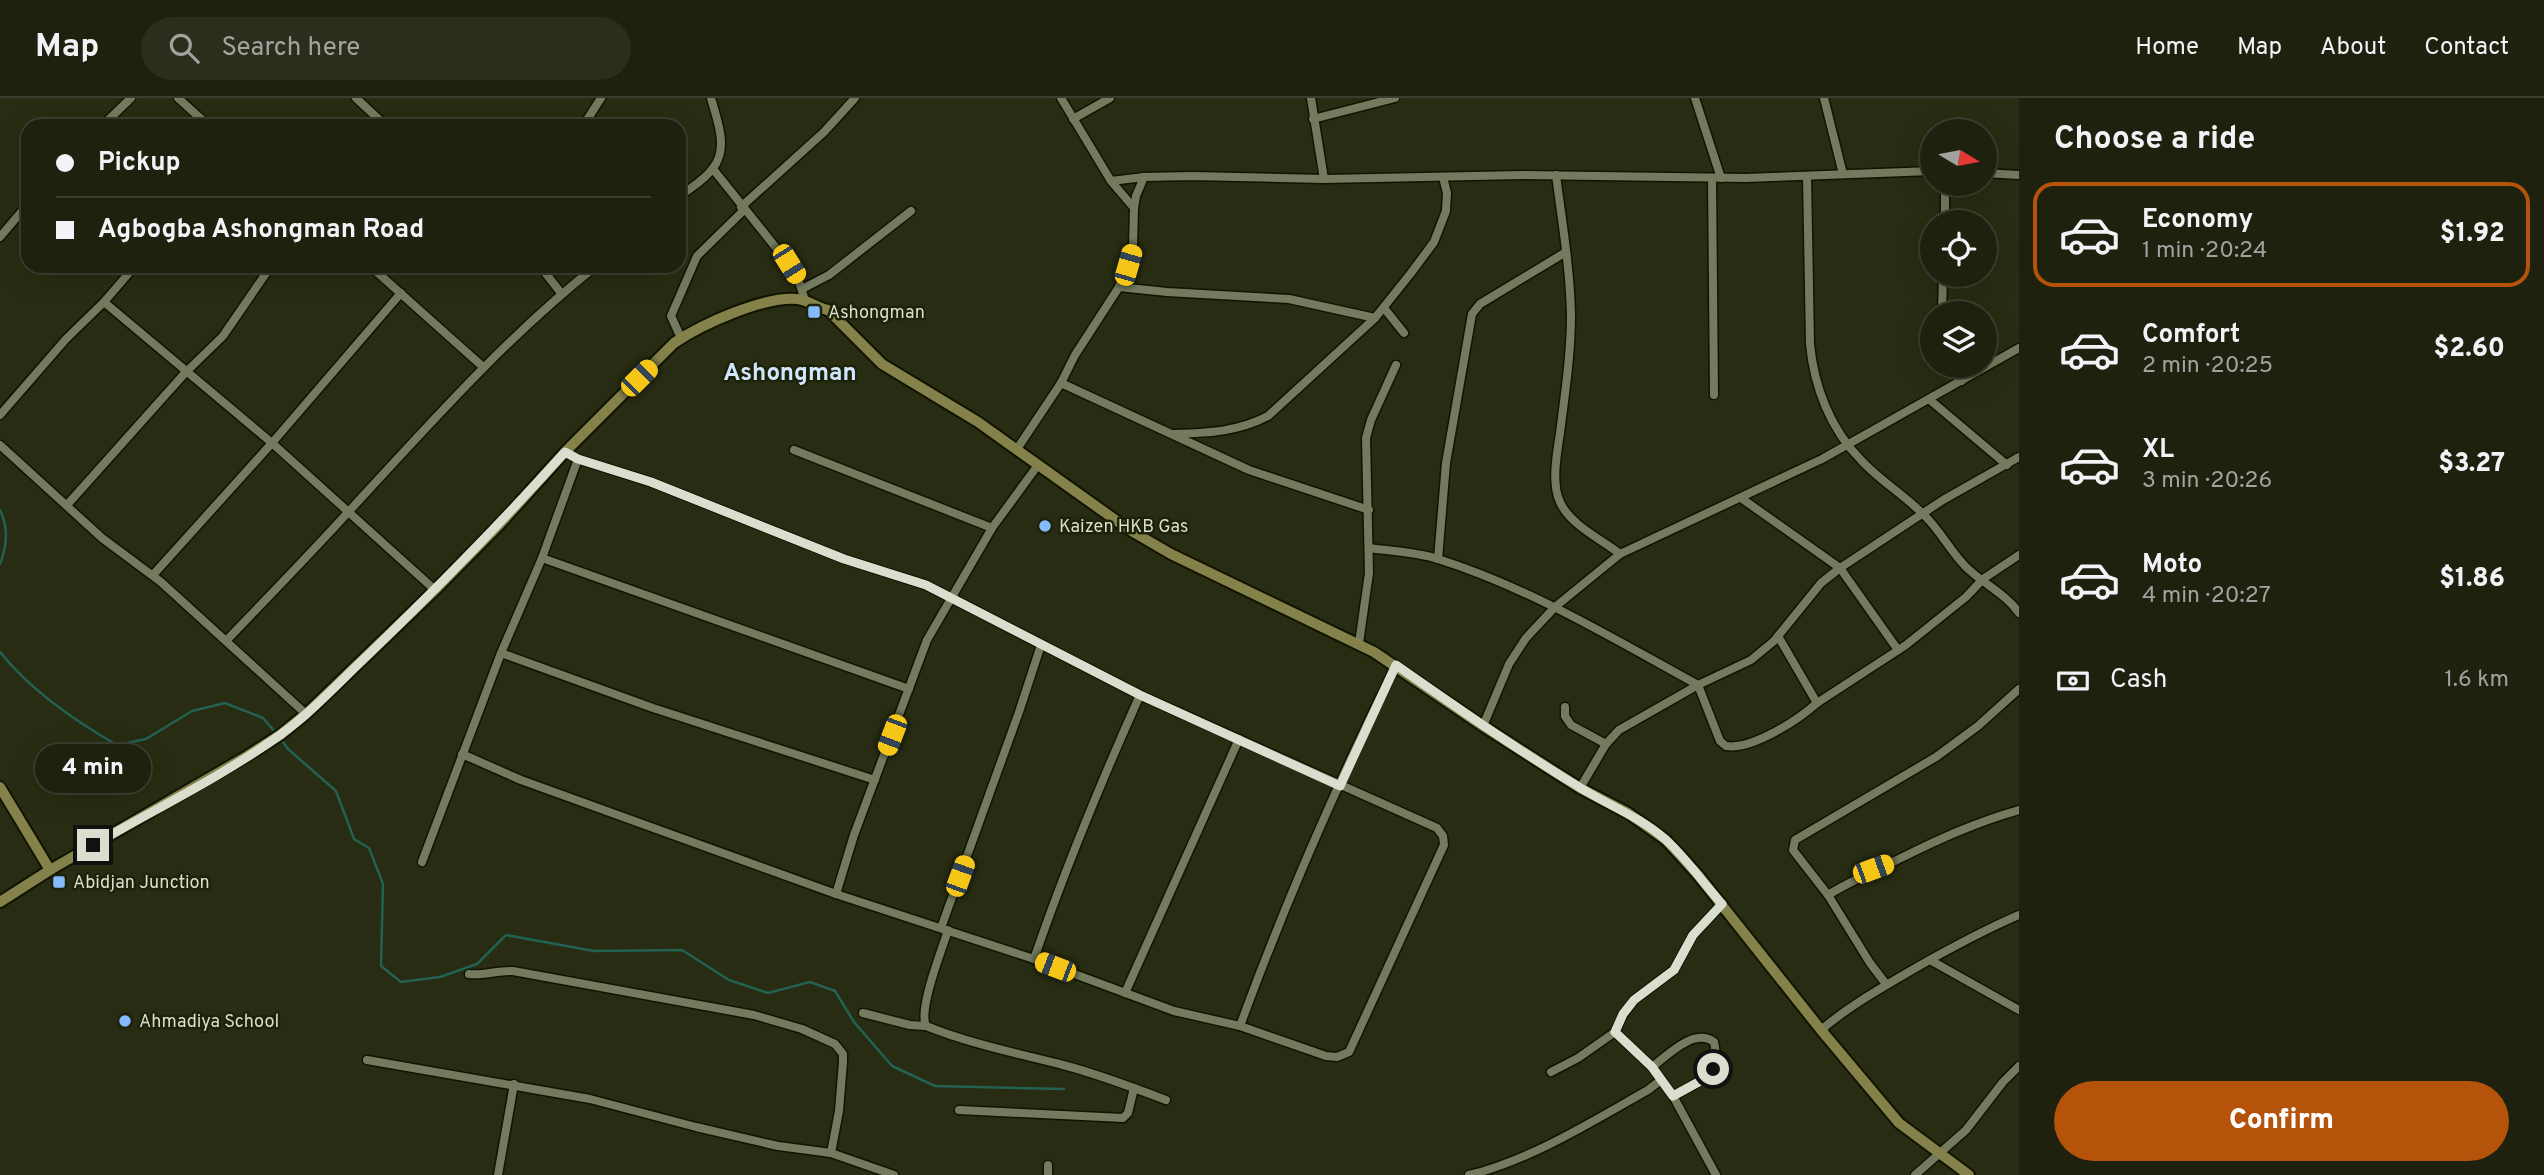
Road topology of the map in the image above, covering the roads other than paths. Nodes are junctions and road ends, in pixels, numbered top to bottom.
1 (131, 98) edge
2 (178, 98) edge
3 (356, 98) edge
4 (601, 98) edge
5 (711, 98) edge
6 (855, 98) edge
7 (1061, 98) edge
8 (1110, 98) edge
9 (1311, 98) edge
10 (1395, 98) edge
11 (1695, 98) edge
12 (1824, 98) edge
13 (109, 119) edge
14 (201, 119) edge
15 (378, 119) edge
16 (588, 119) edge
17 (1073, 119) junction
18 (1314, 119) junction
19 (713, 169) junction
20 (1920, 171) edge
21 (1997, 173) edge
22 (1843, 174) junction
23 (2019, 174) edge
24 (1556, 175) junction
25 (1807, 176) junction
26 (1144, 177) junction
27 (1443, 177) junction
28 (1716, 178) junction
29 (1324, 179) junction
30 (1111, 181) junction
31 (686, 191) edge
32 (743, 208) junction
33 (1133, 208) junction
34 (911, 211) dead end
35 (21, 212) edge
36 (0, 237) edge
37 (1566, 252) junction
38 (129, 273) edge
39 (266, 273) edge
40 (378, 273) edge
41 (545, 273) edge
42 (587, 273) edge
43 (1119, 287) junction
44 (401, 293) junction
45 (561, 293) junction
46 (803, 295) junction
47 (104, 302) junction
48 (1384, 308) junction
49 (1375, 318) junction
50 (1404, 333) dead end
51 (681, 338) junction
52 (2019, 348) edge
53 (1396, 365) dead end
54 (482, 366) junction
55 (186, 373) junction
56 (1960, 378) edge
57 (1962, 381) junction
58 (1061, 383) junction
59 (1714, 396) dead end
60 (1930, 400) junction
61 (0, 415) edge
62 (1174, 434) junction
63 (272, 443) junction
64 (1848, 444) junction
65 (0, 445) edge
66 (1017, 449) junction
67 (794, 450) dead end
68 (565, 452) junction
69 (2019, 457) edge
70 (578, 459) junction
71 (1038, 465) junction
72 (2007, 465) junction
73 (1741, 498) junction
74 (66, 505) junction
75 (1369, 510) junction
76 (349, 512) junction
77 (1923, 514) junction
78 (992, 528) junction
79 (1369, 548) junction
80 (1620, 554) junction
81 (2019, 555) edge
82 (542, 558) junction
83 (1438, 559) junction
84 (1840, 568) junction
85 (153, 575) junction
86 (1983, 579) junction
87 (435, 590) junction
88 (951, 598) junction
89 (1555, 607) junction
90 (2019, 613) edge
91 (1778, 636) junction
92 (227, 640) junction
93 (1359, 643) junction
94 (1041, 645) junction
95 (1898, 650) junction
96 (502, 653) junction
97 (1396, 665) junction
98 (1698, 685) junction
99 (909, 689) junction
100 (2019, 689) edge
101 (1140, 695) junction
102 (1816, 703) junction
103 (1565, 707) dead end
104 (306, 713) junction
105 (1483, 726) junction
106 (1239, 739) junction
107 (1606, 744) junction
108 (462, 754) junction
109 (875, 780) junction
110 (1340, 786) junction
111 (0, 787) edge
112 (1580, 788) junction
113 (2019, 810) edge
114 (422, 862) dead end
115 (50, 870) junction
116 (836, 894) junction
117 (1828, 895) junction
118 (0, 902) edge
119 (1722, 904) junction
120 (2019, 915) edge
121 (945, 929) junction
122 (1034, 959) junction
123 (1930, 960) junction
124 (468, 974) dead end
125 (1886, 984) junction
126 (1125, 993) junction
127 (2019, 1010) edge
128 (863, 1013) dead end
129 (926, 1026) junction
130 (1240, 1026) junction
131 (1821, 1030) junction
132 (1615, 1032) junction
133 (367, 1059) dead end
134 (1652, 1067) junction
135 (2017, 1071) edge
136 (1551, 1072) dead end
137 (1661, 1080) junction
138 (514, 1084) junction
139 (1134, 1087) junction
140 (1673, 1096) junction
141 (1166, 1100) dead end
142 (960, 1110) dead end
143 (831, 1153) junction
144 (1938, 1154) junction
145 (1048, 1165) dead end
146 (1713, 1174) edge
147 (498, 1175) edge
148 (894, 1175) edge
149 (1048, 1175) edge
150 (1469, 1175) edge
151 (1915, 1175) edge
152 (1969, 1175) edge

1 - 13 street
2 - 14 street
3 - 15 street
4 - 16 street
5 - 19 street
6 - 32 street
7 - 17 street
8 - 17 street
9 - 18 street
10 - 18 street
11 - 28 street
12 - 22 street
17 - 30 street
18 - 29 street
19 - 31 street
19 - 32 street
20 - 22 street
21 - 23 street
22 - 25 street
24 - 27 street
24 - 28 street
24 - 37 street
25 - 28 street
25 - 64 street
26 - 29 street
26 - 30 street
26 - 33 street
27 - 29 street
27 - 48 street
28 - 59 street
30 - 33 street
32 - 46 street
32 - 51 street
33 - 43 street
34 - 46 street
35 - 36 street
37 - 80 street
37 - 83 street
38 - 47 street
39 - 55 street
40 - 44 street
41 - 45 street
42 - 45 street
43 - 49 street
43 - 58 street
44 - 54 street
44 - 63 street
45 - 54 street
46 - 51 street
46 - 66 street
47 - 55 street
47 - 61 street
48 - 49 street
48 - 50 street
49 - 62 street
51 - 68 street
52 - 57 street
53 - 75 street
54 - 76 street
55 - 63 street
55 - 74 street
56 - 57 street
57 - 60 street
58 - 62 street
58 - 66 street
60 - 64 street
60 - 72 street
62 - 75 street
63 - 76 street
63 - 85 street
64 - 73 street
64 - 77 street
65 - 74 street
66 - 71 street
67 - 78 street
68 - 70 street
68 - 87 street
69 - 72 street
70 - 82 street
70 - 88 street
71 - 78 street
71 - 93 street
72 - 77 street
73 - 80 street
73 - 84 street
74 - 85 street
75 - 79 street
76 - 87 street
76 - 92 street
77 - 84 street
77 - 86 street
78 - 88 street
79 - 83 street
79 - 93 street
80 - 89 street
81 - 86 street
82 - 96 street
82 - 99 street
83 - 89 street
84 - 91 street
84 - 95 street
85 - 92 street
86 - 90 street
86 - 95 street
87 - 104 street
88 - 94 street
88 - 99 street
89 - 98 street
89 - 105 street
91 - 98 street
91 - 102 street
92 - 104 street
93 - 97 street
94 - 101 street
94 - 121 street
95 - 102 street
96 - 108 street
96 - 109 street
97 - 105 street
97 - 110 street
98 - 102 street
98 - 107 street
99 - 109 street
100 - 117 street
101 - 106 street
101 - 122 street
103 - 107 street
104 - 115 street
105 - 112 street
106 - 110 street
106 - 126 street
107 - 112 street
108 - 114 street
108 - 116 street
109 - 116 street
110 - 130 street
110 - 130 street
111 - 115 street
112 - 119 street
113 - 117 street
115 - 118 street
116 - 121 street
117 - 125 street
119 - 131 street
119 - 132 street
120 - 123 street
121 - 122 street
121 - 129 street
122 - 126 street
123 - 125 street
123 - 127 street
124 - 143 street
125 - 131 street
126 - 130 street
128 - 129 street
129 - 139 street
131 - 144 street
132 - 134 street
132 - 136 street
133 - 138 street
134 - 137 street
134 - 140 street
135 - 144 street
137 - 140 street
137 - 150 street
138 - 143 street
138 - 147 street
139 - 141 street
139 - 142 street
140 - 146 street
143 - 148 street
144 - 151 street
144 - 152 street
145 - 149 street

